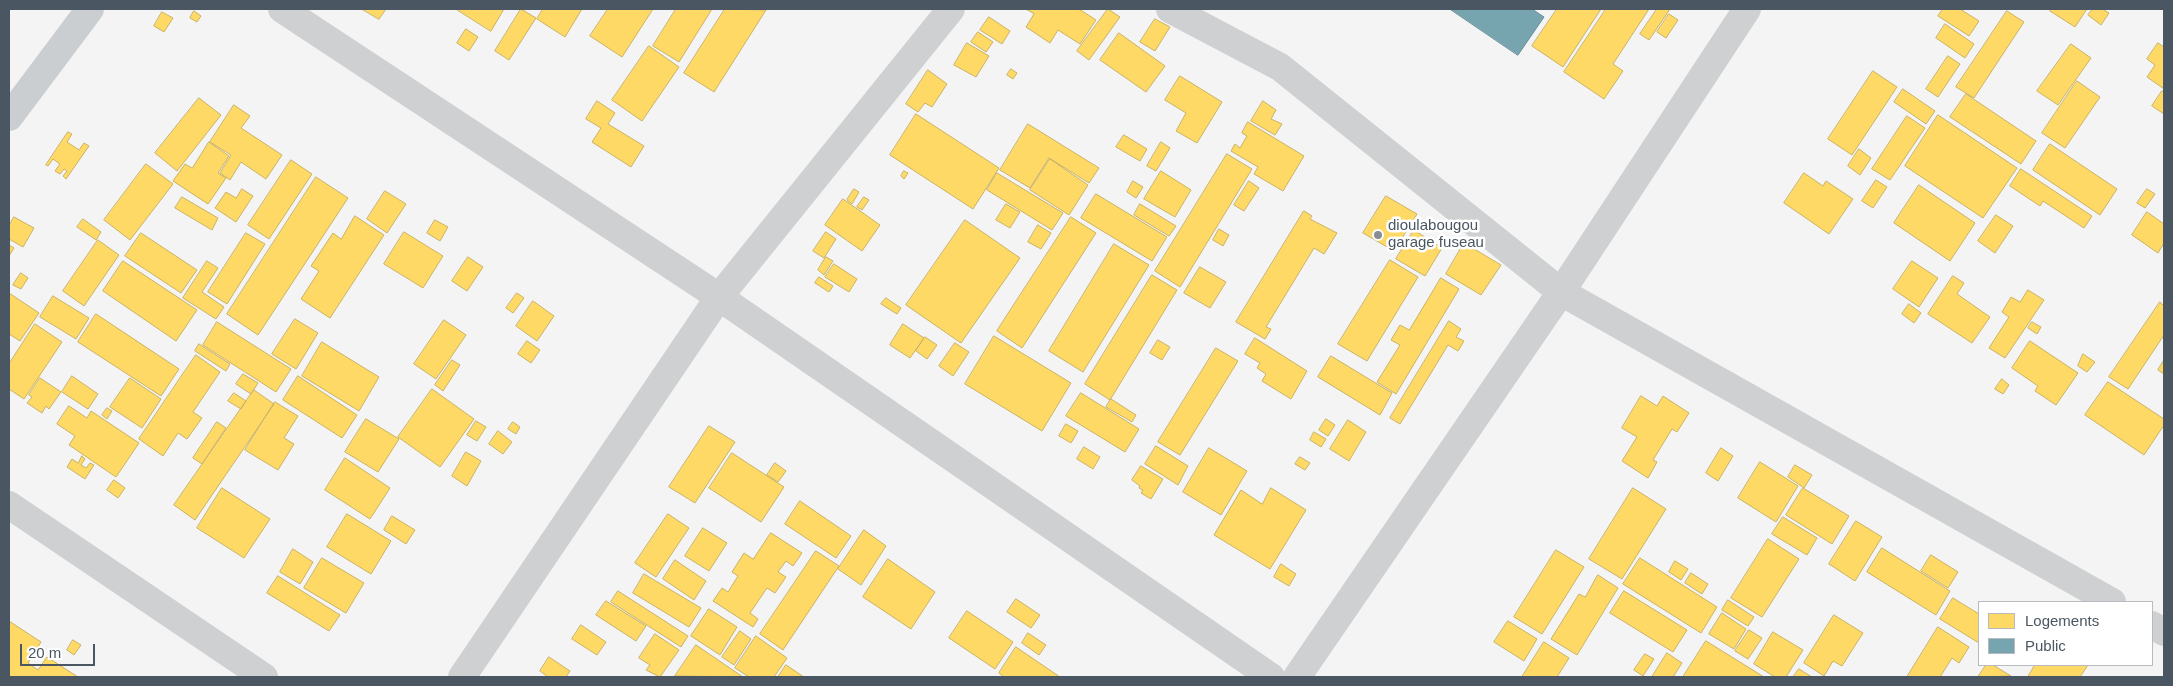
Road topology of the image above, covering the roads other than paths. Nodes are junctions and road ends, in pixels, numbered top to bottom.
1 (90, 9) edge
2 (282, 9) edge
3 (951, 9) edge
4 (1170, 9) edge
5 (1747, 9) edge
6 (9, 117) edge
7 (1561, 292) junction
8 (719, 296) junction
9 (9, 505) edge
10 (2110, 601) edge
11 (2153, 626) edge
12 (2164, 632) edge
13 (264, 677) edge
14 (462, 677) edge
15 (1272, 677) edge
16 (1297, 677) edge

1 - 6 main road
2 - 8 street
3 - 8 street
4 - 7 street
5 - 7 street
7 - 10 street
7 - 16 street
8 - 14 street
8 - 15 street
9 - 13 street
11 - 12 street

